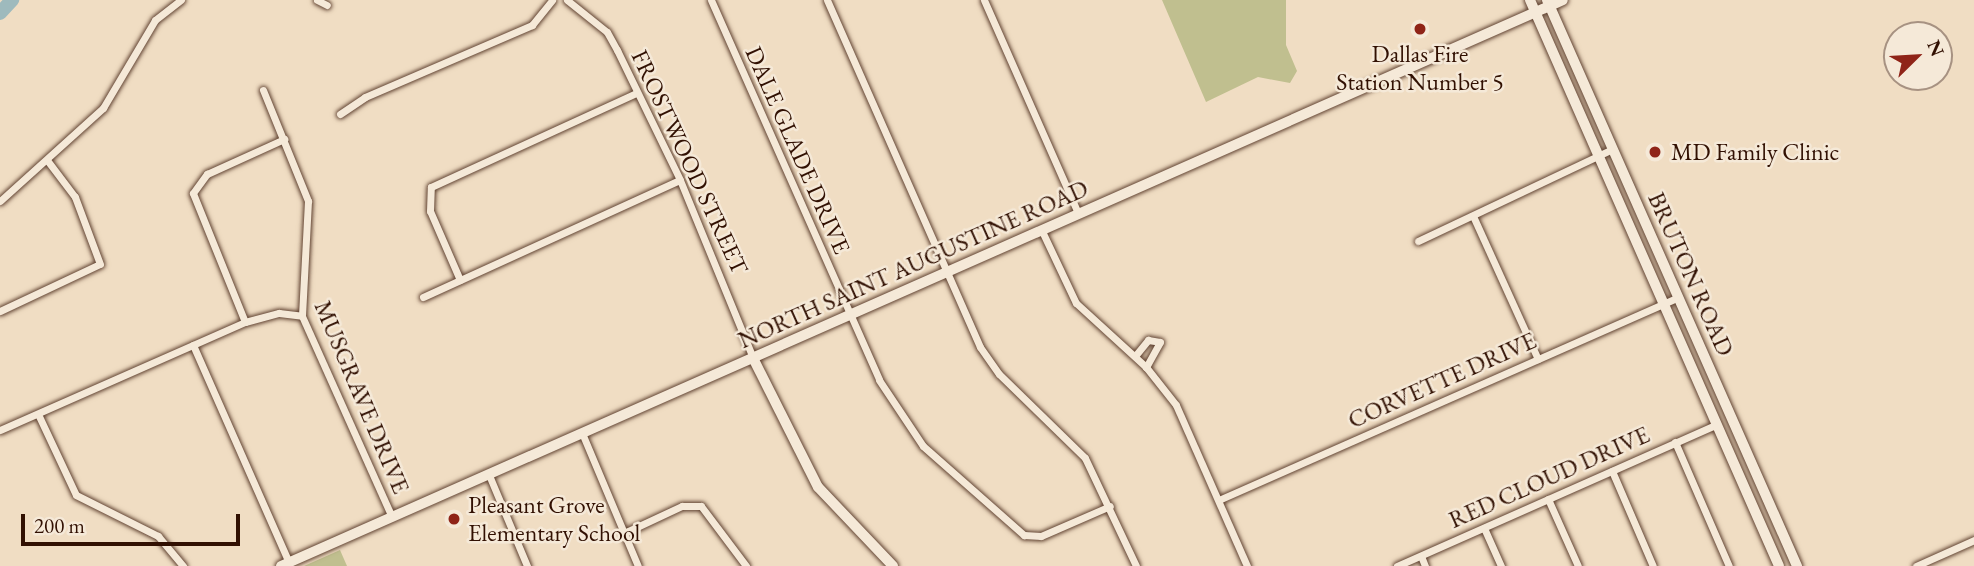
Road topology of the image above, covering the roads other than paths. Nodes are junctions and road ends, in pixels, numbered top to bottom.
1 (181, 0) edge
2 (317, 0) edge
3 (552, 0) edge
4 (567, 0) edge
5 (711, 0) edge
6 (827, 0) edge
7 (984, 0) edge
8 (1530, 0) edge
9 (1563, 0) edge
10 (1548, 3) edge
11 (327, 5) dead end
12 (1536, 11) junction
13 (263, 90) dead end
14 (636, 93) junction
15 (340, 114) dead end
16 (284, 139) junction
17 (1613, 149) junction
18 (1601, 159) junction
19 (47, 160) junction
20 (680, 180) junction
21 (0, 201) edge
22 (1078, 214) junction
23 (1473, 216) junction
24 (1041, 229) junction
25 (1418, 241) dead end
26 (946, 271) junction
27 (460, 280) junction
28 (1678, 297) junction
29 (423, 298) dead end
30 (1664, 303) junction
31 (0, 311) edge
32 (850, 315) junction
33 (302, 316) junction
34 (245, 322) junction
35 (193, 345) junction
36 (1135, 356) junction
37 (753, 358) junction
38 (1538, 359) junction
39 (1146, 367) junction
40 (1717, 385) junction
41 (1703, 392) junction
42 (37, 414) junction
43 (1731, 417) junction
44 (1717, 424) junction
45 (0, 430) edge
46 (582, 433) junction
47 (1675, 442) junction
48 (1612, 471) junction
49 (489, 475) junction
50 (1221, 499) junction
51 (1548, 499) junction
52 (1769, 502) junction
53 (1110, 506) junction
54 (1754, 509) junction
55 (392, 517) junction
56 (1484, 528) junction
57 (624, 533) junction
58 (1974, 540) edge
59 (1421, 556) junction
60 (285, 564) edge
61 (183, 566) edge
62 (527, 566) edge
63 (638, 566) edge
64 (746, 566) edge
65 (893, 566) edge
66 (1136, 566) edge
67 (1247, 566) edge
68 (1397, 566) edge
69 (1425, 566) edge
70 (1501, 566) edge
71 (1578, 566) edge
72 (1653, 566) edge
73 (1729, 566) edge
74 (1779, 566) edge
75 (1797, 566) edge
76 (1916, 566) edge

1 - 19 street
2 - 11 street
3 - 15 street
4 - 14 street, FROSTWOOD STREET
5 - 32 street, DALE GLADE DRIVE
6 - 26 street
7 - 22 street
8 - 12 street, BRUTON ROAD
9 - 10 street, NORTH SAINT AUGUSTINE ROAD
10 - 12 street, NORTH SAINT AUGUSTINE ROAD
10 - 17 street, BRUTON ROAD
12 - 18 street, BRUTON ROAD
12 - 22 street, NORTH SAINT AUGUSTINE ROAD
13 - 16 street, MUSGRAVE DRIVE
14 - 20 street, FROSTWOOD STREET
14 - 27 street
16 - 33 street, MUSGRAVE DRIVE
16 - 34 street
17 - 18 street
17 - 28 street, BRUTON ROAD
18 - 23 street
18 - 30 street, BRUTON ROAD
19 - 21 street
19 - 31 street
20 - 27 street
20 - 37 street, FROSTWOOD STREET
22 - 24 street, NORTH SAINT AUGUSTINE ROAD
23 - 25 street
23 - 38 street
24 - 26 street, NORTH SAINT AUGUSTINE ROAD
24 - 36 street
26 - 32 street, NORTH SAINT AUGUSTINE ROAD
26 - 53 street
27 - 29 street
28 - 30 street, CORVETTE DRIVE
28 - 40 street, BRUTON ROAD
30 - 38 street, CORVETTE DRIVE
30 - 41 street, BRUTON ROAD
32 - 37 street, NORTH SAINT AUGUSTINE ROAD
32 - 53 street, DALE GLADE DRIVE
33 - 34 street
33 - 55 street, MUSGRAVE DRIVE
34 - 35 street
35 - 42 street
35 - 60 street
36 - 39 street
36 - 39 street
37 - 46 street, NORTH SAINT AUGUSTINE ROAD
37 - 65 street
38 - 50 street, CORVETTE DRIVE
39 - 50 street
40 - 41 street
40 - 43 street, BRUTON ROAD
41 - 44 street, BRUTON ROAD
42 - 45 street
42 - 61 street
43 - 44 street
43 - 52 street, BRUTON ROAD
44 - 47 street, RED CLOUD DRIVE
44 - 54 street, BRUTON ROAD
46 - 49 street, NORTH SAINT AUGUSTINE ROAD
46 - 57 street
47 - 48 street, RED CLOUD DRIVE
47 - 73 street
48 - 51 street, RED CLOUD DRIVE
48 - 72 street
49 - 55 street, NORTH SAINT AUGUSTINE ROAD
49 - 62 street
50 - 67 street
51 - 56 street, RED CLOUD DRIVE
51 - 71 street
52 - 54 street
52 - 75 street, BRUTON ROAD
53 - 66 street
54 - 74 street, BRUTON ROAD
55 - 60 street, NORTH SAINT AUGUSTINE ROAD
56 - 59 street, RED CLOUD DRIVE
56 - 70 street
57 - 63 street
57 - 64 street
58 - 76 street
59 - 68 street, RED CLOUD DRIVE
59 - 69 street

